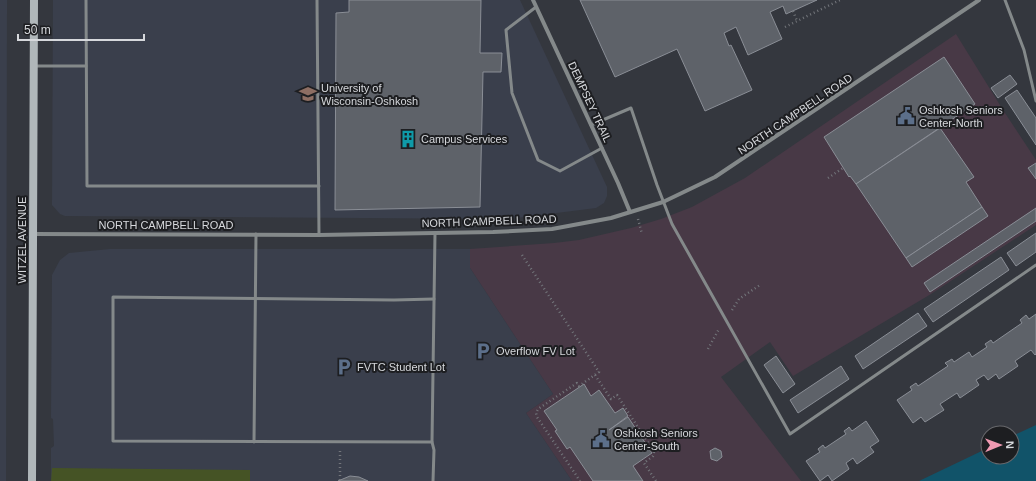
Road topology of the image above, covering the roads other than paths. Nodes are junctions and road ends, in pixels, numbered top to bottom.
1 (34, 0) edge
2 (86, 0) edge
3 (317, 0) edge
4 (533, 0) edge
5 (979, 0) edge
6 (1005, 0) edge
7 (536, 8) junction
8 (33, 66) junction
9 (86, 66) junction
10 (1036, 101) edge
11 (591, 125) junction
12 (602, 148) junction
13 (319, 186) junction
14 (663, 202) junction
15 (630, 212) junction
16 (435, 233) junction
17 (33, 234) junction
18 (256, 234) junction
19 (319, 235) junction
20 (1036, 265) edge
21 (256, 298) junction
22 (434, 299) junction
23 (254, 442) junction
24 (432, 442) junction
25 (32, 481) edge
26 (433, 481) edge

1 - 8 main road, WITZEL AVENUE
2 - 9 lane
3 - 13 lane
4 - 7 street, DEMPSEY TRAIL
5 - 14 street, NORTH CAMPBELL ROAD
6 - 10 lane
7 - 11 street, DEMPSEY TRAIL
7 - 12 lane
8 - 9 lane
8 - 17 main road, WITZEL AVENUE
9 - 13 lane
11 - 12 street, DEMPSEY TRAIL
11 - 14 lane
12 - 15 street, DEMPSEY TRAIL
13 - 19 lane
14 - 15 street, NORTH CAMPBELL ROAD
14 - 20 lane
15 - 16 street, NORTH CAMPBELL ROAD
16 - 19 street, NORTH CAMPBELL ROAD
16 - 22 lane
17 - 18 street, NORTH CAMPBELL ROAD
17 - 25 main road, WITZEL AVENUE
18 - 19 street, NORTH CAMPBELL ROAD
18 - 21 lane
21 - 22 lane
21 - 23 lane
21 - 23 lane
22 - 24 lane
23 - 24 lane
24 - 26 lane

